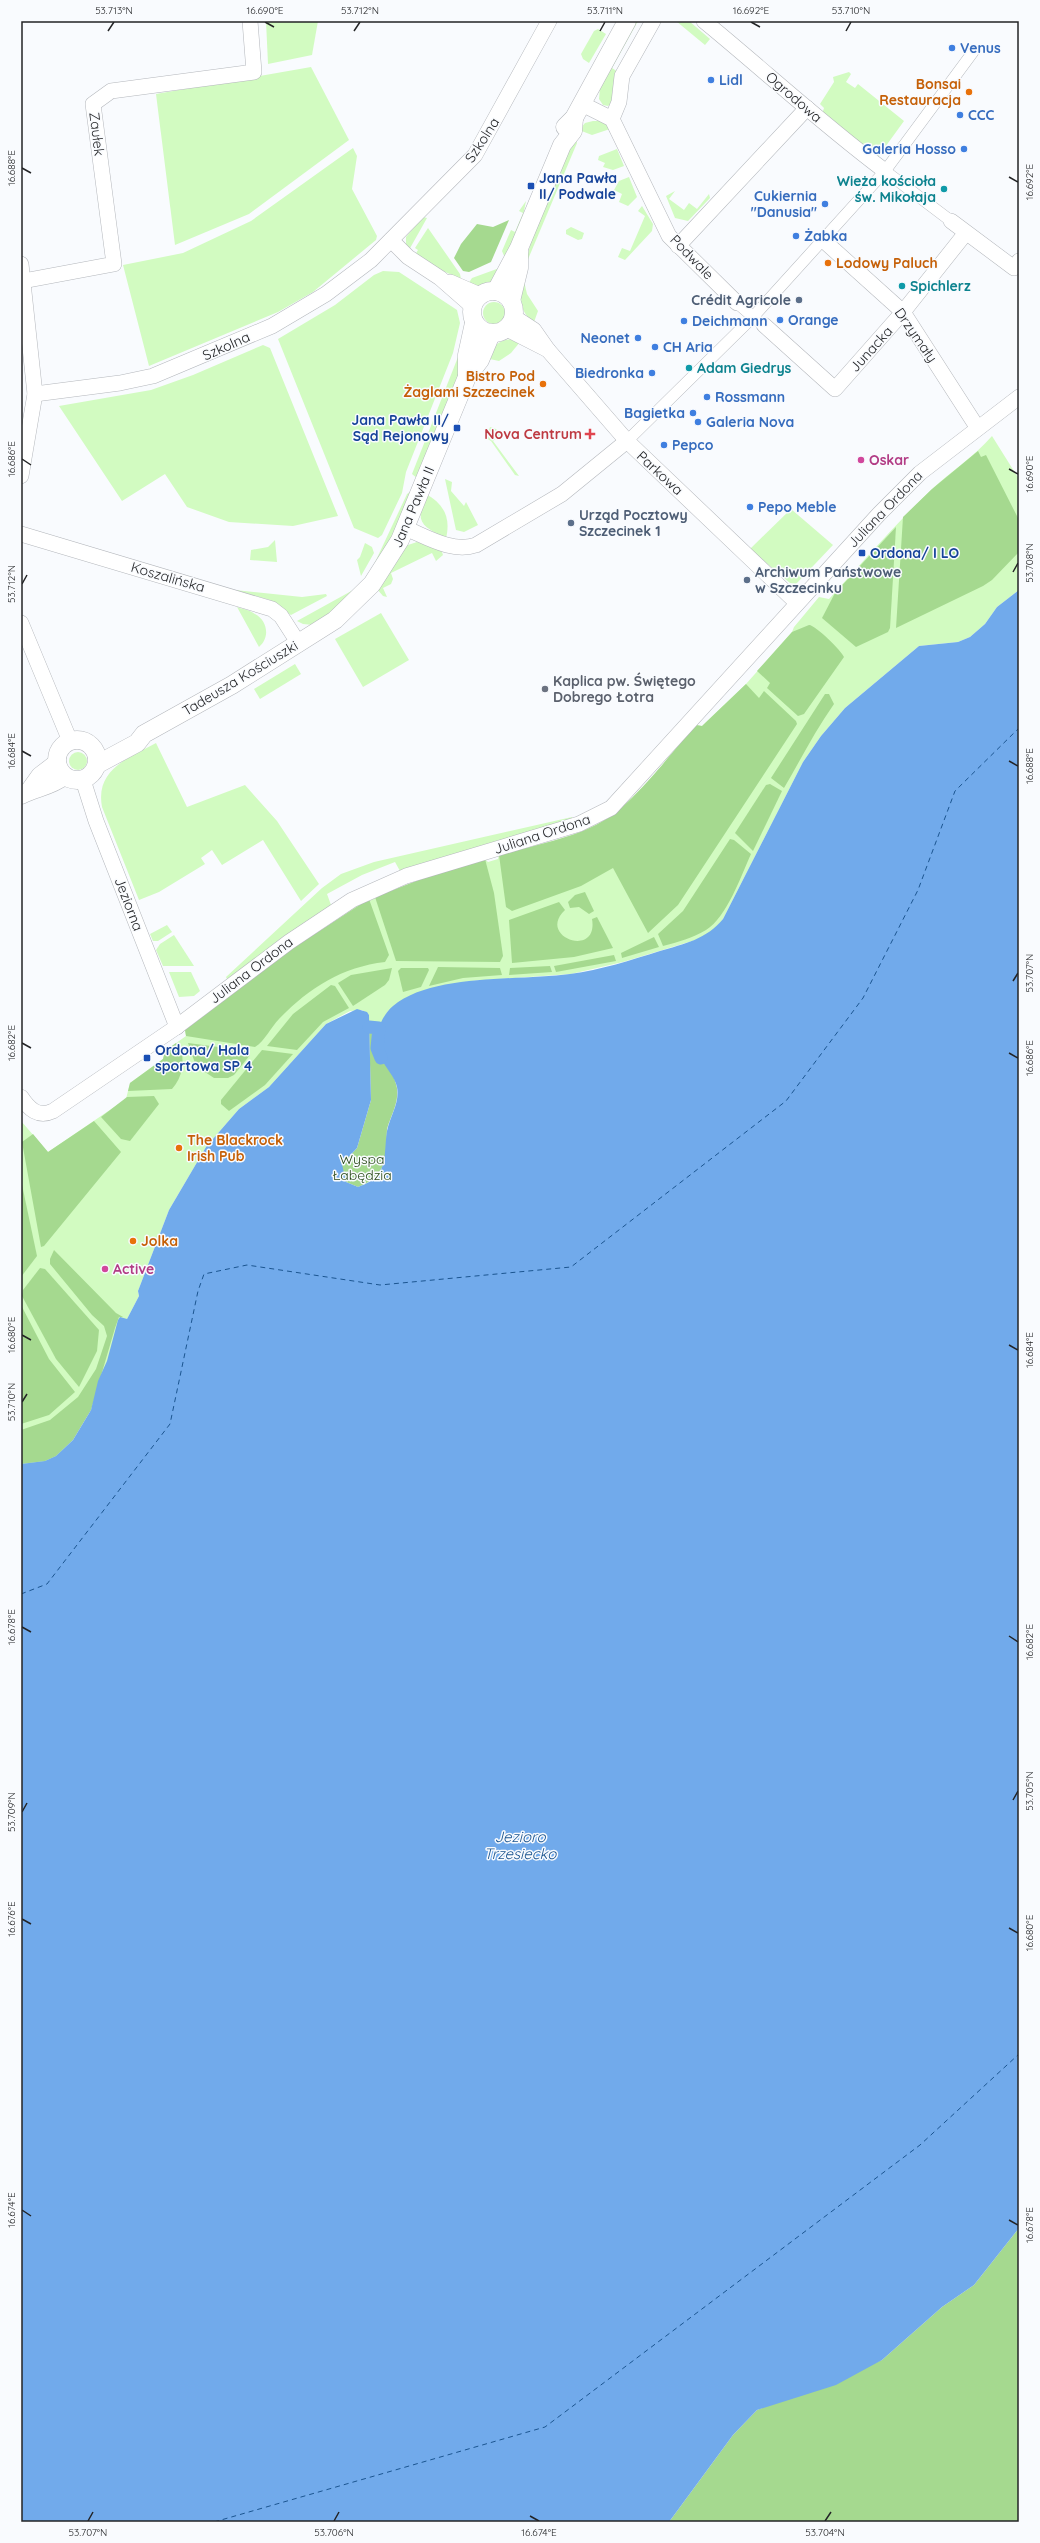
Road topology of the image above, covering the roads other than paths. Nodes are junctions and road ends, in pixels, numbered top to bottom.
1 (250, 21) edge
2 (549, 21) edge
3 (627, 21) edge
4 (653, 21) edge
5 (704, 21) edge
6 (972, 52) dead end
7 (807, 108) junction
8 (578, 111) junction
9 (612, 119) junction
10 (886, 171) junction
11 (951, 221) joint
12 (966, 234) junction
13 (391, 240) junction
14 (822, 240) junction
15 (678, 246) junction
16 (519, 248) junction
17 (21, 264) edge
18 (1017, 265) edge
19 (23, 281) junction
20 (738, 303) joint
21 (481, 304) junction
22 (903, 312) junction
23 (506, 320) junction
24 (758, 321) junction
25 (467, 378) junction
26 (835, 389) joint
27 (35, 394) junction
28 (1019, 397) edge
29 (978, 427) junction
30 (627, 442) junction
31 (21, 476) edge
32 (406, 528) junction
33 (21, 534) edge
34 (798, 603) junction
35 (334, 620) joint
36 (21, 624) edge
37 (299, 644) junction
38 (70, 741) junction
39 (97, 757) junction
40 (61, 770) junction
41 (84, 780) junction
42 (25, 793) edge
43 (177, 1027) junction
44 (21, 1097) edge

1 - 19 street, Zaułek
2 - 13 street, Szkolna
3 - 8 street, Jana Pawła II
4 - 9 street
5 - 7 street, Ogrodowa
6 - 10 street
7 - 10 street, Ogrodowa
7 - 15 street
8 - 9 street
8 - 16 street, Jana Pawła II
9 - 15 street, Podwale
10 - 11 street
10 - 14 street
11 - 12 street
12 - 18 street
12 - 22 street, Junacka
13 - 21 street
13 - 27 street, Szkolna
14 - 22 street, Drzymały
14 - 24 street
15 - 20 street, Podwale
16 - 21 street, Jana Pawła II
16 - 23 street, Jana Pawła II
17 - 19 street
19 - 27 street
20 - 24 street, Podwale
21 - 23 street
21 - 23 street
21 - 25 street, Jana Pawła II
22 - 26 street, Junacka
22 - 29 street, Drzymały
23 - 25 street, Jana Pawła II
23 - 30 street, Parkowa
24 - 26 street, Podwale
24 - 30 street
25 - 32 street, Jana Pawła II
27 - 31 street
28 - 29 street, Juliana Ordona
29 - 34 street, Juliana Ordona
30 - 32 street
30 - 34 street, Parkowa
32 - 35 street, Jana Pawła II
33 - 37 street, Koszalińska
34 - 43 street, Juliana Ordona
35 - 37 street, Tadeusza Kościuszki
36 - 38 street
37 - 39 street, Tadeusza Kościuszki
38 - 39 street
38 - 40 street
39 - 41 street
40 - 41 street
40 - 42 street
41 - 43 street, Jeziorna
43 - 44 street, Juliana Ordona

